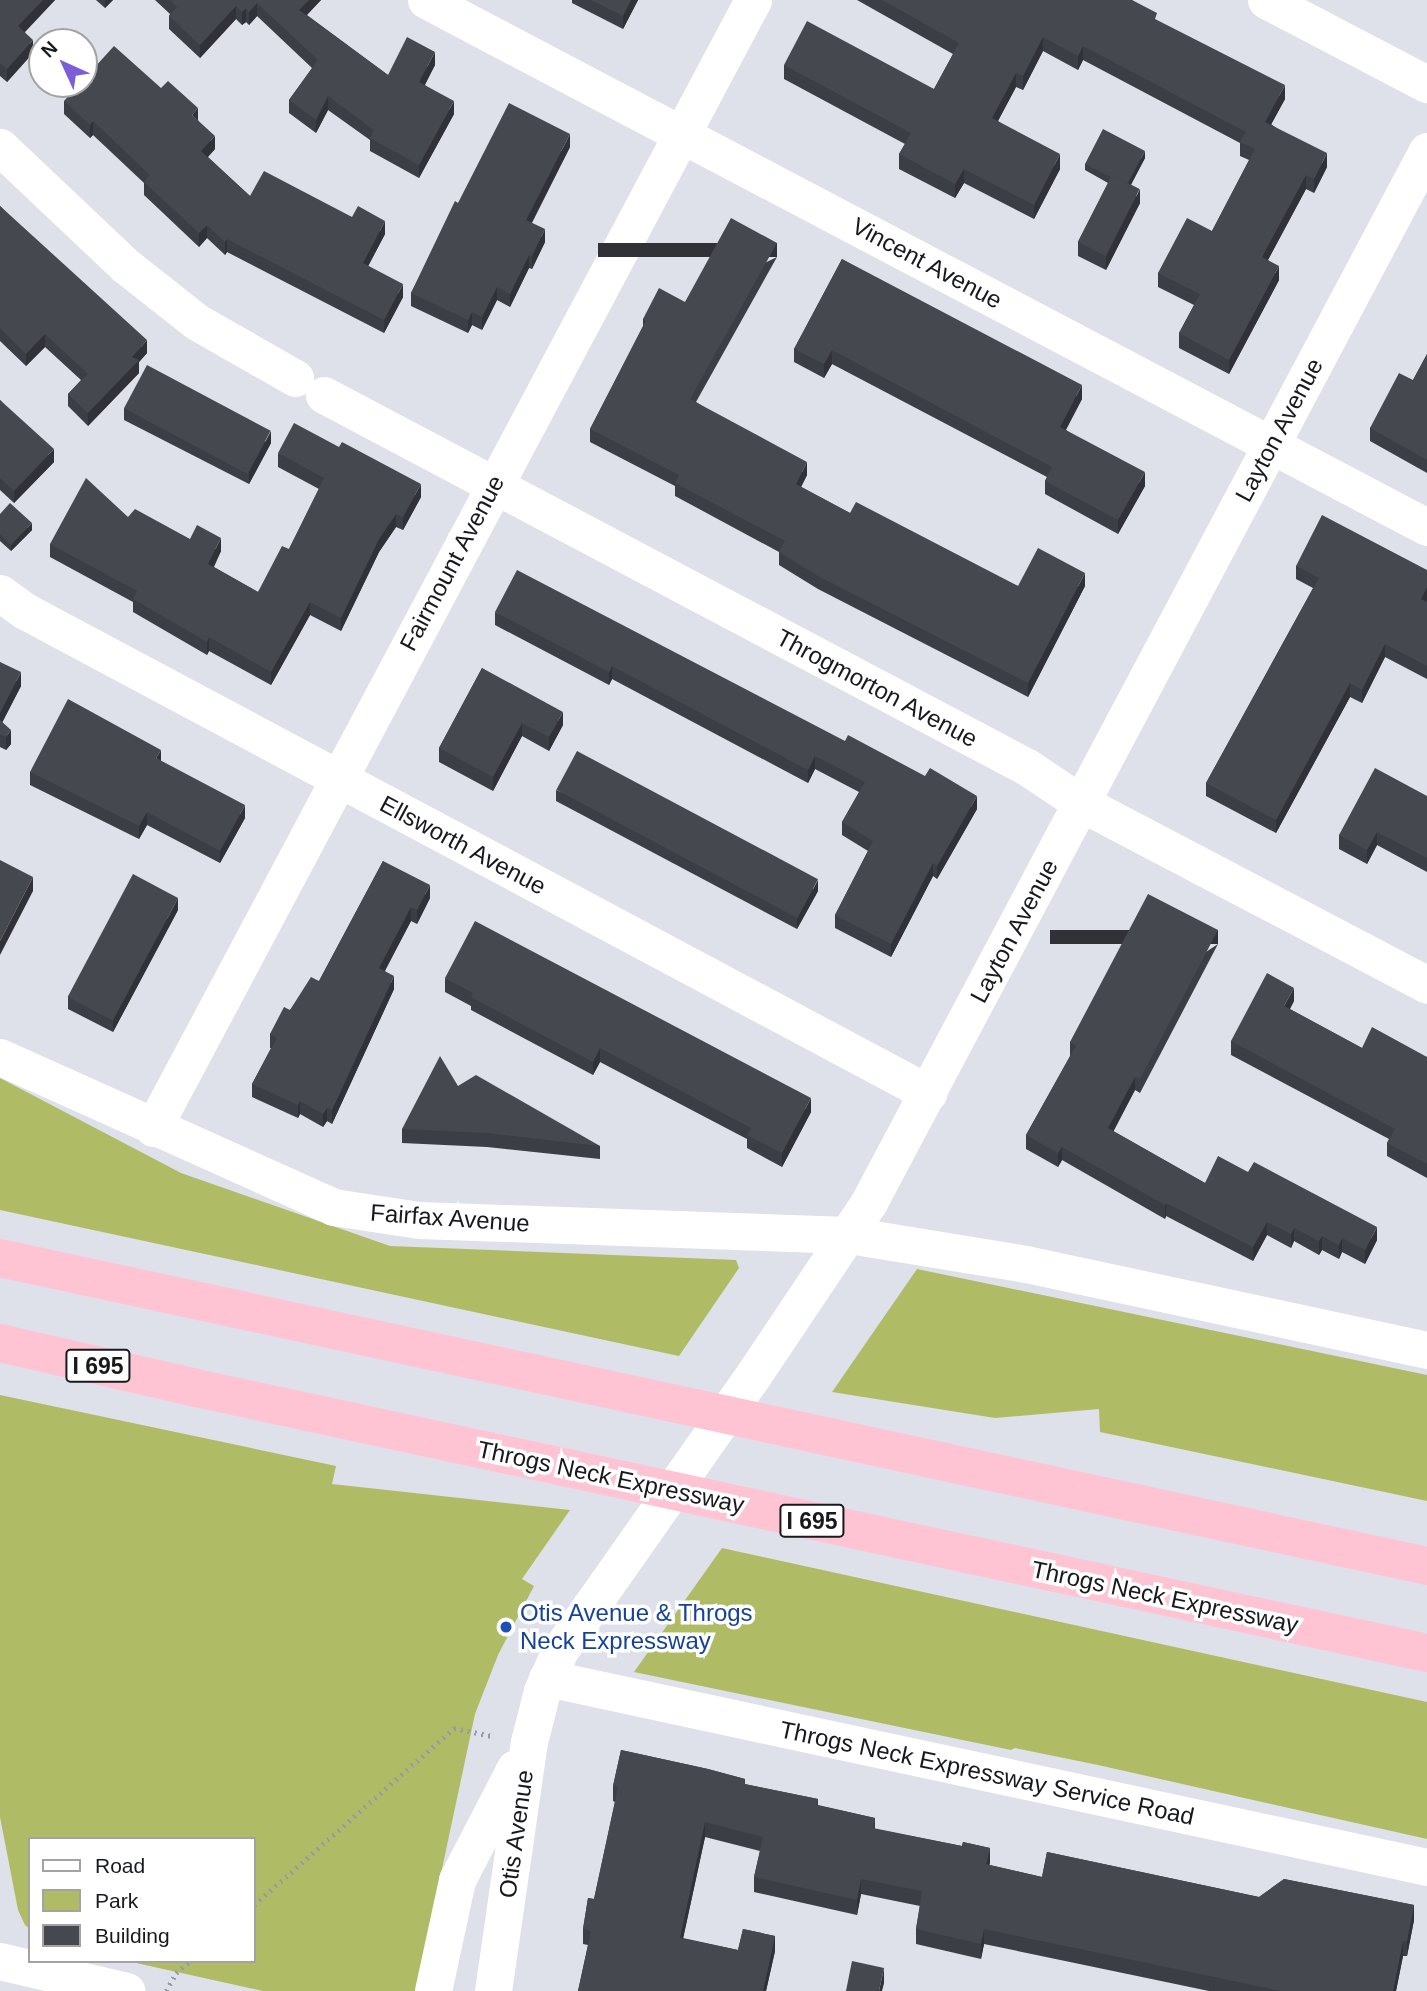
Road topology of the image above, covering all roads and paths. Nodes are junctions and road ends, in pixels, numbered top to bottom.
1 (426, 0) edge
2 (753, 0) edge
3 (1265, 0) edge
4 (1427, 84) edge
5 (681, 133) junction
6 (0, 147) edge
7 (1427, 151) edge
8 (1271, 445) junction
9 (494, 486) junction
10 (1427, 527) edge
11 (0, 593) edge
12 (338, 779) junction
13 (1081, 803) junction
14 (1427, 985) edge
15 (0, 1057) edge
16 (928, 1093) junction
17 (153, 1128) junction
18 (849, 1235) junction
19 (0, 1258) edge
20 (0, 1343) edge
21 (1427, 1350) edge
22 (1427, 1566) edge
23 (1427, 1653) edge
24 (547, 1678) junction
25 (529, 1742) junction
26 (1427, 1867) edge
27 (256, 1903) edge
28 (0, 1961) edge
29 (188, 1963) edge
30 (127, 1991) edge
31 (166, 1991) edge
32 (433, 1991) edge
33 (493, 1991) edge

1 - 5 street, Vincent Avenue
2 - 5 street, Fairmount Avenue
3 - 4 street
5 - 8 street, Vincent Avenue
5 - 9 street, Fairmount Avenue
6 - 9 street, Throgmorton Avenue
7 - 8 street, Layton Avenue
8 - 10 street, Vincent Avenue
8 - 13 street, Layton Avenue
9 - 12 street, Fairmount Avenue
9 - 13 street, Throgmorton Avenue
11 - 12 street, Ellsworth Avenue
12 - 16 street, Ellsworth Avenue
12 - 17 street, Fairmount Avenue
13 - 14 street, Throgmorton Avenue
13 - 16 street, Layton Avenue
15 - 17 street, Fairfax Avenue
16 - 18 street, Layton Avenue
17 - 18 street, Fairfax Avenue
18 - 21 street
18 - 24 street, Layton Avenue
19 - 22 highway
20 - 23 highway, Throgs Neck Expressway / I 695
24 - 25 street, Otis Avenue
24 - 26 street, Throgs Neck Expressway Service Road
25 - 27 path
25 - 32 street
25 - 33 street, Otis Avenue
28 - 30 street
29 - 31 path

